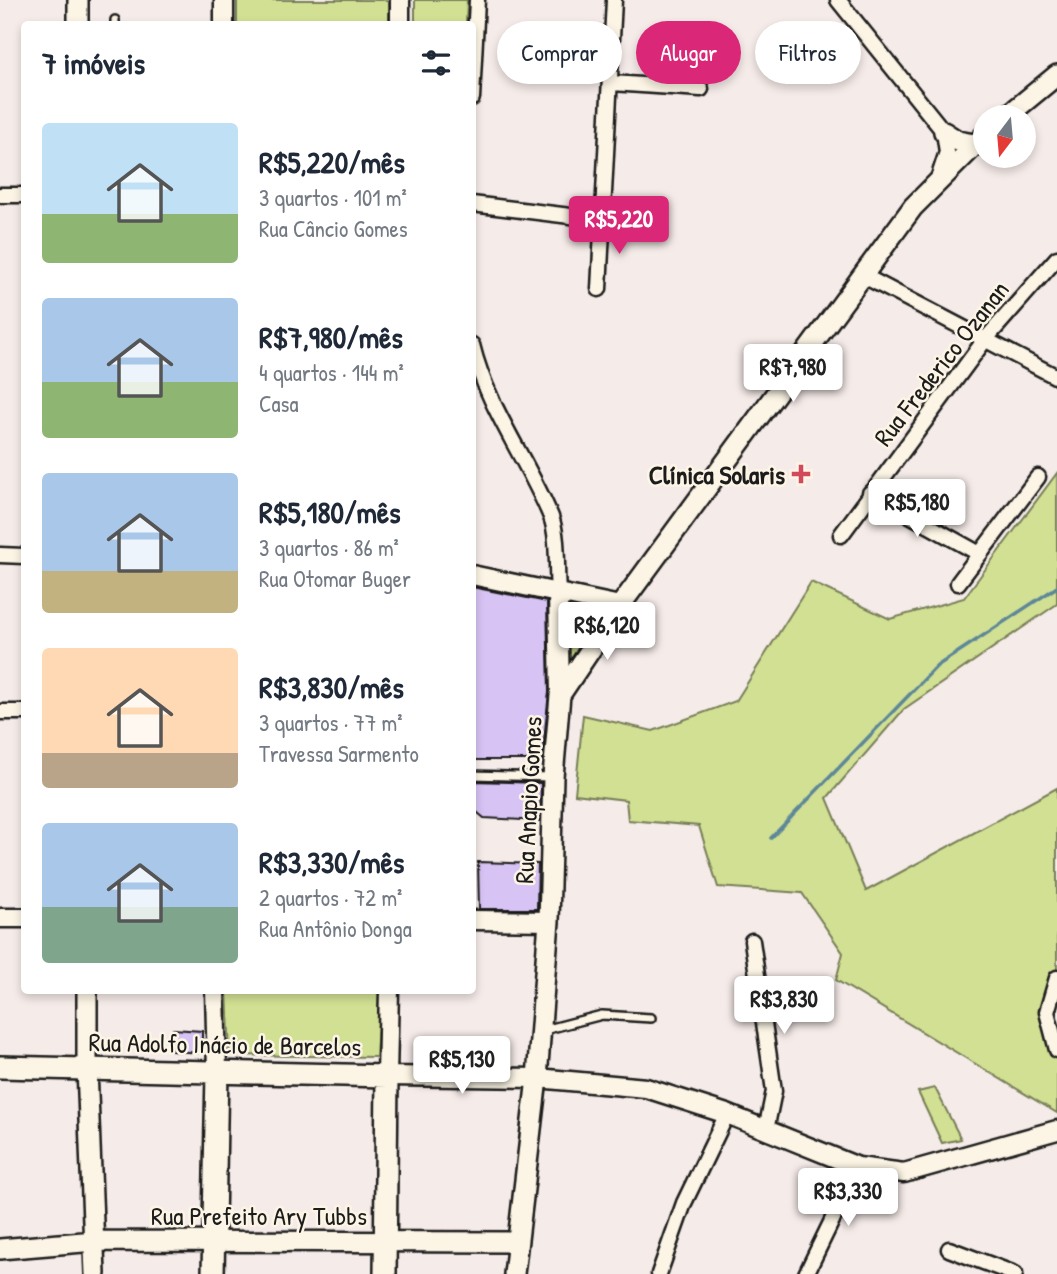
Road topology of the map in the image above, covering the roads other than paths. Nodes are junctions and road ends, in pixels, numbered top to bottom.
1 (78, 0) edge
2 (224, 0) edge
3 (400, 0) edge
4 (477, 0) edge
5 (614, 0) edge
6 (838, 0) edge
7 (78, 21) edge
8 (224, 21) edge
9 (400, 21) edge
10 (476, 21) edge
11 (613, 21) edge
12 (1057, 75) edge
13 (612, 84) edge
14 (622, 84) edge
15 (701, 89) dead end
16 (1021, 105) edge
17 (944, 132) junction
18 (973, 140) edge
19 (973, 146) edge
20 (938, 179) junction
21 (0, 195) edge
22 (21, 195) edge
23 (476, 204) edge
24 (603, 220) junction
25 (1057, 258) edge
26 (863, 275) junction
27 (599, 289) dead end
28 (984, 341) junction
29 (476, 360) edge
30 (1057, 377) edge
31 (1038, 477) dead end
32 (870, 493) junction
33 (841, 535) dead end
34 (980, 554) junction
35 (0, 555) edge
36 (21, 556) edge
37 (476, 576) edge
38 (958, 583) dead end
39 (558, 592) junction
40 (620, 606) junction
41 (560, 695) junction
42 (0, 712) edge
43 (21, 712) edge
44 (476, 775) edge
45 (553, 777) junction
46 (0, 918) edge
47 (21, 918) edge
48 (476, 920) edge
49 (549, 921) junction
50 (752, 941) dead end
51 (1057, 978) edge
52 (87, 994) edge
53 (215, 994) edge
54 (389, 994) edge
55 (651, 1018) dead end
56 (541, 1032) junction
57 (1057, 1050) edge
58 (0, 1068) edge
59 (87, 1069) junction
60 (217, 1072) junction
61 (387, 1076) junction
62 (537, 1077) junction
63 (727, 1114) junction
64 (765, 1130) junction
65 (1057, 1130) edge
66 (858, 1167) junction
67 (95, 1241) junction
68 (213, 1241) junction
69 (386, 1241) junction
70 (517, 1242) junction
71 (0, 1249) edge
72 (949, 1249) dead end
73 (95, 1274) edge
74 (213, 1274) edge
75 (385, 1274) edge
76 (514, 1274) edge
77 (659, 1274) edge
78 (806, 1274) edge
79 (1015, 1274) edge

1 - 7 main road
2 - 8 street
3 - 9 street
4 - 10 street
5 - 11 street
6 - 17 street
12 - 16 main road
13 - 24 street
14 - 15 street
17 - 18 main road
17 - 20 street
19 - 20 main road
20 - 26 main road
21 - 22 street
23 - 24 street
24 - 27 street
25 - 28 street, Rua Frederico Ozanan
26 - 28 street
26 - 40 main road
28 - 30 street
28 - 32 street, Rua Frederico Ozanan
29 - 39 street, Rua Anapio Gomes
31 - 34 street
32 - 33 street, Rua Frederico Ozanan
32 - 34 street
34 - 38 street
35 - 36 street
37 - 39 street
39 - 40 street
39 - 41 street, Rua Anapio Gomes
40 - 41 main road
41 - 45 main road, Rua Anapio Gomes
42 - 43 street
44 - 45 lane
45 - 49 main road, Rua Anapio Gomes
46 - 47 street
48 - 49 street
49 - 56 main road, Rua Anapio Gomes
50 - 64 street
51 - 57 street
52 - 59 main road
53 - 60 street
54 - 61 street
55 - 56 lane
56 - 62 main road, Rua Anapio Gomes
58 - 59 main road, Rua Adolfo Inácio de Barcelos
59 - 60 main road, Rua Adolfo Inácio de Barcelos
59 - 67 main road
60 - 61 main road, Rua Adolfo Inácio de Barcelos
60 - 68 main road
61 - 62 street, Rua Adolfo Inácio de Barcelos
61 - 69 main road
62 - 63 street, Rua Adolfo Inácio de Barcelos
62 - 70 main road, Rua Anapio Gomes
63 - 64 street, Rua Adolfo Inácio de Barcelos
63 - 77 street
64 - 66 street, Rua Adolfo Inácio de Barcelos
65 - 66 street, Rua Adolfo Inácio de Barcelos
66 - 78 street
67 - 68 main road, Rua Prefeito Ary Tubbs
67 - 71 main road, Rua Prefeito Ary Tubbs
67 - 73 main road
68 - 69 main road, Rua Prefeito Ary Tubbs
68 - 74 main road
69 - 70 main road, Rua Prefeito Ary Tubbs
69 - 75 main road
70 - 76 main road, Rua Anapio Gomes
72 - 79 street

